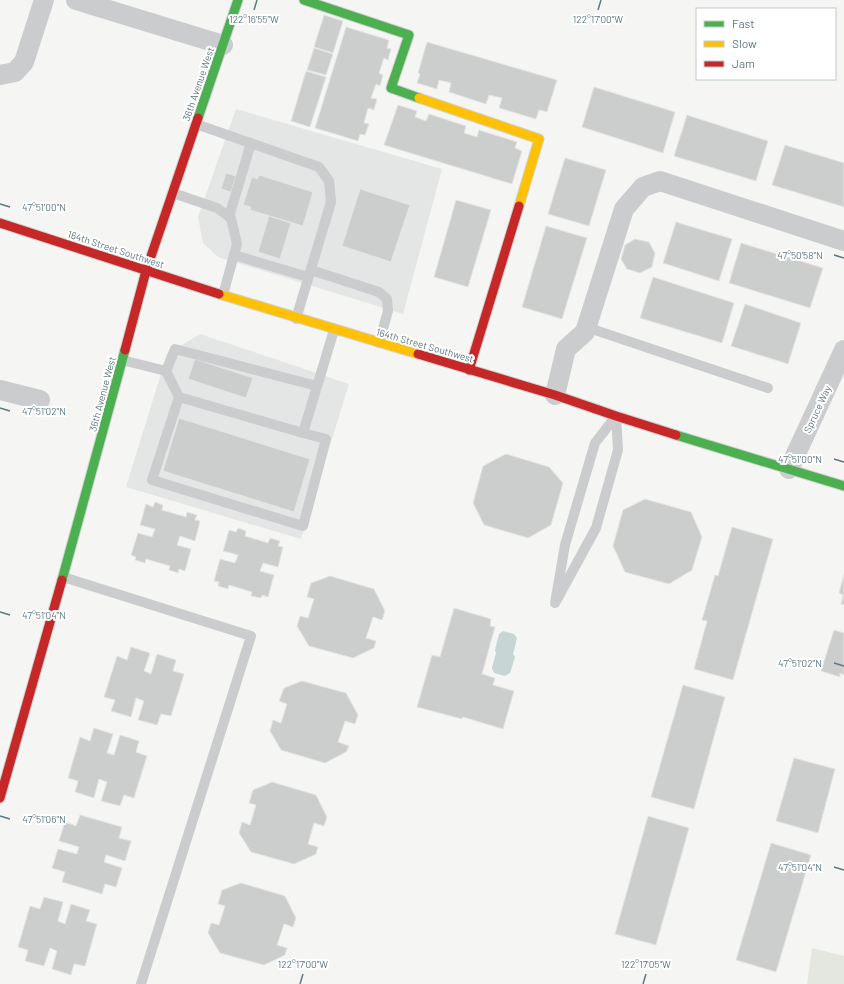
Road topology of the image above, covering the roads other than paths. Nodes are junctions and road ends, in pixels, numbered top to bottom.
1 (44, 0) edge
2 (76, 0) edge
3 (238, 0) edge
4 (304, 0) edge
5 (223, 45) junction
6 (0, 75) edge
7 (196, 124) junction
8 (251, 143) junction
9 (173, 193) junction
10 (229, 217) junction
11 (0, 223) edge
12 (844, 240) edge
13 (234, 255) junction
14 (146, 271) junction
15 (309, 274) junction
16 (223, 296) junction
17 (296, 318) junction
18 (586, 327) junction
19 (334, 330) junction
20 (379, 343) junction
21 (844, 350) edge
22 (122, 360) junction
23 (469, 370) junction
24 (166, 371) junction
25 (317, 386) junction
26 (768, 388) dead end
27 (0, 390) edge
28 (555, 395) junction
29 (179, 397) junction
30 (40, 400) dead end
31 (616, 416) junction
32 (303, 433) junction
33 (789, 469) junction
34 (844, 486) edge
35 (64, 577) junction
36 (0, 798) edge
37 (141, 984) edge

1 - 6 street
2 - 5 street
3 - 5 main road, 36th Avenue West
4 - 23 main road
5 - 7 main road, 36th Avenue West
7 - 8 lane
7 - 9 main road, 36th Avenue West
8 - 10 lane
8 - 15 lane
9 - 10 lane
9 - 14 main road, 36th Avenue West
10 - 13 lane
11 - 14 main road, 164th Street Southwest
12 - 18 street
13 - 15 lane
13 - 16 lane
14 - 16 main road, 164th Street Southwest
14 - 22 main road, 36th Avenue West
15 - 17 lane
15 - 20 lane
16 - 17 main road, 164th Street Southwest
17 - 19 main road, 164th Street Southwest
18 - 26 lane
18 - 28 street
19 - 20 main road, 164th Street Southwest
19 - 25 lane
20 - 23 main road, 164th Street Southwest
21 - 33 street, Spruce Way
22 - 24 lane
22 - 35 main road, 36th Avenue West
23 - 28 main road, 164th Street Southwest
24 - 25 lane
24 - 29 lane
25 - 32 lane
27 - 30 street
28 - 31 main road, 164th Street Southwest
29 - 32 lane
29 - 32 lane
31 - 31 lane
31 - 33 main road, 164th Street Southwest
33 - 34 main road, 164th Street Southwest
35 - 36 main road, 36th Avenue West
35 - 37 lane

